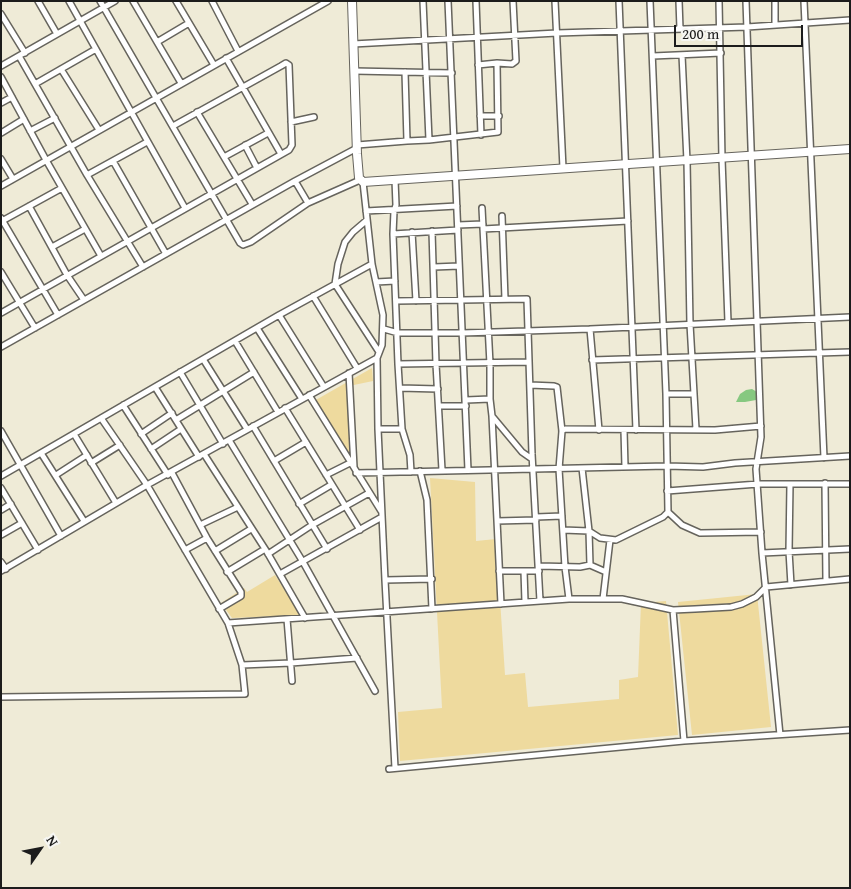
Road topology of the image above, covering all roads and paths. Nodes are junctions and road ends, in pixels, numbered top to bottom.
1 (38, 1) edge
2 (69, 1) edge
3 (100, 1) edge
4 (115, 1) edge
5 (133, 1) edge
6 (176, 1) edge
7 (212, 1) edge
8 (328, 1) edge
9 (352, 1) edge
10 (423, 1) edge
11 (448, 1) edge
12 (476, 1) edge
13 (513, 1) edge
14 (555, 1) edge
15 (620, 1) edge
16 (650, 1) edge
17 (679, 1) edge
18 (718, 1) edge
19 (746, 1) edge
20 (775, 1) edge
21 (804, 1) edge
22 (103, 8) junction
23 (1, 14) edge
24 (850, 20) edge
25 (80, 21) junction
26 (189, 23) junction
27 (805, 23) junction
28 (775, 25) junction
29 (747, 27) junction
30 (720, 28) junction
31 (680, 30) junction
32 (652, 31) junction
33 (621, 32) junction
34 (557, 33) junction
35 (57, 34) junction
36 (515, 36) junction
37 (477, 38) junction
38 (450, 39) junction
39 (425, 40) junction
40 (157, 42) junction
41 (354, 44) junction
42 (96, 49) junction
43 (238, 51) junction
44 (721, 53) junction
45 (22, 54) junction
46 (682, 55) junction
47 (653, 56) junction
48 (226, 58) junction
49 (497, 63) junction
50 (478, 64) junction
51 (214, 65) junction
52 (1, 66) edge
53 (62, 69) junction
54 (354, 71) junction
55 (405, 72) junction
56 (426, 72) junction
57 (452, 73) junction
58 (1, 77) edge
59 (182, 83) junction
60 (35, 84) junction
61 (243, 87) junction
62 (12, 97) junction
63 (156, 97) junction
64 (1, 103) edge
65 (130, 112) junction
66 (197, 112) junction
67 (480, 116) junction
68 (499, 116) junction
69 (314, 117) dead end
70 (54, 118) junction
71 (24, 119) junction
72 (291, 122) junction
73 (173, 126) junction
74 (99, 130) junction
75 (30, 131) junction
76 (268, 133) junction
77 (1, 134) edge
78 (481, 134) junction
79 (455, 138) junction
80 (429, 140) junction
81 (407, 141) junction
82 (147, 142) junction
83 (244, 145) junction
84 (71, 146) junction
85 (357, 147) junction
86 (850, 149) edge
87 (811, 152) junction
88 (281, 154) junction
89 (752, 156) junction
90 (224, 157) junction
91 (722, 158) junction
92 (1, 159) edge
93 (46, 160) junction
94 (113, 161) junction
95 (687, 161) junction
96 (658, 163) junction
97 (626, 165) junction
98 (257, 168) junction
99 (563, 168) junction
100 (86, 175) junction
101 (456, 176) junction
102 (13, 179) junction
103 (238, 179) junction
104 (395, 180) junction
105 (295, 181) junction
106 (361, 181) junction
107 (1, 186) edge
108 (62, 188) junction
109 (212, 194) junction
110 (308, 203) junction
111 (252, 204) junction
112 (29, 206) junction
113 (457, 206) junction
114 (186, 208) junction
115 (482, 208) dead end
116 (395, 209) junction
117 (366, 211) junction
118 (502, 216) dead end
119 (226, 219) junction
120 (2, 220) edge
121 (367, 220) junction
122 (628, 220) junction
123 (483, 227) junction
124 (152, 228) junction
125 (458, 228) junction
126 (85, 229) junction
127 (503, 229) junction
128 (432, 231) junction
129 (412, 232) junction
130 (393, 234) junction
131 (128, 241) junction
132 (52, 247) junction
133 (166, 254) junction
134 (101, 256) junction
135 (372, 264) junction
136 (459, 266) junction
137 (143, 267) junction
138 (434, 267) junction
139 (67, 275) junction
140 (2, 276) edge
141 (395, 281) junction
142 (376, 282) junction
143 (335, 284) junction
144 (44, 289) junction
145 (313, 296) junction
146 (487, 299) junction
147 (505, 299) junction
148 (84, 300) junction
149 (434, 300) junction
150 (461, 300) junction
151 (396, 301) junction
152 (416, 301) junction
153 (19, 302) junction
154 (1, 313) edge
155 (58, 315) junction
156 (279, 315) junction
157 (850, 317) edge
158 (819, 318) junction
159 (757, 321) junction
160 (728, 322) junction
161 (690, 324) junction
162 (663, 326) junction
163 (632, 327) junction
164 (35, 328) junction
165 (257, 328) junction
166 (384, 329) junction
167 (590, 329) junction
168 (529, 331) junction
169 (488, 332) junction
170 (398, 333) junction
171 (435, 333) junction
172 (462, 333) junction
173 (234, 341) junction
174 (1, 347) edge
175 (379, 352) junction
176 (850, 352) edge
177 (820, 354) junction
178 (758, 355) junction
179 (664, 356) junction
180 (692, 357) junction
181 (377, 358) junction
182 (203, 359) junction
183 (633, 359) junction
184 (592, 360) junction
185 (530, 362) junction
186 (398, 364) junction
187 (436, 364) junction
188 (464, 364) junction
189 (490, 364) junction
190 (358, 368) junction
191 (180, 372) junction
192 (254, 372) junction
193 (349, 373) junction
194 (530, 385) junction
195 (155, 387) junction
196 (324, 387) junction
197 (400, 388) junction
198 (438, 389) junction
199 (224, 392) junction
200 (666, 394) junction
201 (694, 394) junction
202 (309, 395) junction
203 (302, 399) junction
204 (490, 399) junction
205 (466, 400) junction
206 (123, 405) junction
207 (200, 406) junction
208 (439, 406) junction
209 (466, 406) junction
210 (285, 408) junction
211 (278, 412) junction
212 (172, 413) junction
213 (492, 416) junction
214 (101, 418) junction
215 (176, 420) junction
216 (253, 426) junction
217 (761, 426) junction
218 (181, 429) junction
219 (247, 429) junction
220 (378, 429) junction
221 (402, 429) junction
222 (696, 429) junction
223 (599, 430) junction
224 (624, 430) junction
225 (636, 430) junction
226 (1, 431) edge
227 (562, 431) junction
228 (666, 431) junction
229 (74, 434) junction
230 (141, 434) junction
231 (229, 440) junction
232 (306, 442) junction
233 (223, 444) junction
234 (120, 445) junction
235 (151, 449) junction
236 (41, 453) junction
237 (87, 456) junction
238 (202, 456) junction
239 (850, 456) edge
240 (824, 458) junction
241 (532, 459) junction
242 (274, 461) junction
243 (757, 461) junction
244 (92, 462) junction
245 (350, 463) junction
246 (21, 465) junction
247 (667, 466) junction
248 (624, 467) junction
249 (582, 468) junction
250 (533, 469) junction
251 (558, 469) junction
252 (442, 470) junction
253 (468, 470) junction
254 (494, 470) junction
255 (355, 471) junction
256 (420, 471) junction
257 (380, 472) junction
258 (411, 472) junction
259 (170, 474) junction
260 (56, 475) junction
261 (326, 475) junction
262 (1, 476) edge
263 (825, 483) junction
264 (758, 484) junction
265 (790, 484) junction
266 (850, 484) edge
267 (147, 485) junction
268 (332, 485) junction
269 (1, 488) edge
270 (667, 491) junction
271 (369, 493) junction
272 (116, 503) junction
273 (11, 504) junction
274 (299, 504) junction
275 (238, 507) junction
276 (345, 507) junction
277 (1, 510) edge
278 (668, 512) junction
279 (382, 514) junction
280 (562, 516) junction
281 (536, 518) junction
282 (84, 521) junction
283 (497, 521) junction
284 (22, 523) junction
285 (200, 525) junction
286 (312, 526) junction
287 (251, 529) junction
288 (360, 530) junction
289 (563, 530) junction
290 (589, 531) junction
291 (761, 532) junction
292 (1, 536) edge
293 (61, 536) junction
294 (207, 538) junction
295 (289, 540) junction
296 (610, 540) junction
297 (327, 549) junction
298 (850, 549) edge
299 (38, 550) junction
300 (185, 550) junction
301 (825, 550) junction
302 (215, 551) junction
303 (790, 551) junction
304 (266, 552) junction
305 (762, 553) junction
306 (1, 562) edge
307 (303, 562) junction
308 (590, 565) junction
309 (565, 567) junction
310 (539, 568) junction
311 (3, 570) edge
312 (499, 571) junction
313 (524, 571) junction
314 (227, 572) junction
315 (606, 572) junction
316 (280, 574) junction
317 (432, 579) junction
318 (850, 579) edge
319 (384, 580) junction
320 (826, 581) junction
321 (791, 585) junction
322 (766, 586) junction
323 (569, 599) junction
324 (604, 599) junction
325 (540, 601) junction
326 (525, 602) junction
327 (501, 604) junction
328 (220, 609) junction
329 (432, 609) junction
330 (673, 610) junction
331 (387, 612) junction
332 (335, 616) junction
333 (305, 618) junction
334 (287, 619) junction
335 (228, 623) junction
336 (357, 658) junction
337 (291, 663) junction
338 (242, 664) junction
339 (292, 681) dead end
340 (375, 691) dead end
341 (1, 697) edge
342 (850, 730) edge
343 (780, 735) junction
344 (684, 741) junction

1 - 35 street
2 - 25 street
3 - 22 street
4 - 22 street
5 - 40 street
6 - 26 street
7 - 43 street
8 - 43 street
9 - 41 main road
10 - 39 street
11 - 38 street
12 - 37 street
13 - 36 street
14 - 34 street
15 - 33 street
16 - 32 street
17 - 31 street
18 - 30 street
19 - 29 street
20 - 28 street
21 - 27 street
22 - 25 street
22 - 63 street
23 - 45 street
24 - 27 street
25 - 35 street
25 - 42 street
26 - 40 street
26 - 51 street
27 - 28 street
27 - 87 street
28 - 29 street
29 - 30 street
29 - 89 street
30 - 31 street
30 - 44 street
31 - 32 street
32 - 33 street
32 - 47 street
33 - 34 street
33 - 97 street
34 - 36 street
34 - 99 street
35 - 45 street
36 - 37 street
36 - 49 street
37 - 38 street
37 - 50 street
38 - 39 street
38 - 57 street
39 - 41 street
39 - 56 street
40 - 59 street
41 - 54 main road
42 - 53 street
42 - 65 street
43 - 48 street
44 - 46 street
44 - 91 street
45 - 52 street
45 - 60 street
46 - 47 street
46 - 95 street
47 - 96 street
48 - 51 street
48 - 61 street
49 - 50 street
49 - 68 street
50 - 67 street
51 - 59 street
53 - 60 street
53 - 74 street
54 - 55 street
54 - 85 main road
55 - 56 street
55 - 81 street
56 - 57 street
56 - 80 street
57 - 79 street
58 - 62 street
59 - 63 street
60 - 70 street
61 - 66 street
61 - 72 street
61 - 76 street
62 - 64 street
62 - 71 street
63 - 65 street
63 - 73 street
65 - 74 street
65 - 82 street
66 - 73 street
66 - 90 street
67 - 68 street
67 - 78 street
68 - 78 street
69 - 72 street
70 - 75 street
70 - 84 street
71 - 75 street
71 - 77 street
72 - 88 street
73 - 109 street
74 - 84 street
75 - 93 street
76 - 83 street
76 - 88 street
78 - 79 street
79 - 80 street
79 - 101 street
80 - 81 street
81 - 85 street
82 - 94 street
82 - 114 street
83 - 90 street
83 - 98 street
84 - 93 street
84 - 100 street
85 - 105 street
85 - 106 main road
86 - 87 main road
87 - 89 main road
87 - 158 street
88 - 98 street
89 - 91 main road
89 - 159 street
90 - 103 street
91 - 95 main road
91 - 160 street
92 - 102 street
93 - 102 street
93 - 108 street
94 - 100 street
94 - 124 street
95 - 96 main road
95 - 161 street
96 - 97 main road
96 - 162 street
97 - 99 main road
97 - 122 street
98 - 103 street
99 - 101 main road
100 - 131 street
101 - 104 main road
101 - 113 street
102 - 107 street
103 - 109 street
103 - 111 street
104 - 106 main road
104 - 116 street
105 - 110 street
105 - 111 street
106 - 110 street
106 - 117 street
108 - 112 street
108 - 126 street
109 - 114 street
109 - 119 street
110 - 119 street
111 - 119 street
112 - 120 street
112 - 132 street
113 - 116 street
113 - 125 street
114 - 124 street
115 - 123 street
116 - 117 street
116 - 130 street
117 - 121 street
118 - 127 street
119 - 133 street
120 - 144 street
121 - 135 street
121 - 143 street
122 - 127 street
122 - 163 street
123 - 125 street
123 - 127 street
123 - 146 street
124 - 131 street
124 - 133 street
125 - 128 street
125 - 136 street
126 - 132 street
126 - 134 street
127 - 147 street
128 - 129 street
128 - 138 street
129 - 130 street
129 - 152 street
130 - 141 street
131 - 134 street
131 - 137 street
132 - 139 street
133 - 137 street
134 - 139 street
135 - 142 street
135 - 143 street
136 - 138 street
136 - 150 street
137 - 148 street
138 - 149 street
139 - 144 street
139 - 148 street
140 - 153 street
141 - 142 street
141 - 151 street
142 - 166 street
143 - 145 street
143 - 175 street
144 - 153 street
144 - 155 street
145 - 156 street
145 - 190 street
146 - 147 street
146 - 150 street
146 - 169 street
147 - 168 street
148 - 155 street
149 - 150 street
149 - 152 street
149 - 171 street
150 - 172 street
151 - 152 street
151 - 170 street
153 - 154 street
153 - 164 street
155 - 164 street
156 - 165 street
156 - 196 street
157 - 158 street
158 - 159 street
158 - 177 street
159 - 160 street
159 - 178 street
160 - 161 street
161 - 162 street
161 - 180 street
162 - 163 street
162 - 179 street
163 - 167 street
163 - 183 street
164 - 174 street
165 - 173 street
165 - 203 street
166 - 170 street
166 - 175 street
167 - 168 street
167 - 184 street
168 - 169 street
168 - 185 street
169 - 172 street
169 - 189 street
170 - 171 street
170 - 186 street
171 - 172 street
171 - 187 street
172 - 188 street
173 - 182 street
173 - 192 street
175 - 181 street
176 - 177 street
177 - 178 street
177 - 240 street
178 - 180 street
178 - 217 street
179 - 180 street
179 - 183 street
179 - 200 street
180 - 201 street
181 - 190 street
181 - 220 street
182 - 191 street
182 - 199 street
183 - 184 street
183 - 225 street
184 - 223 street
185 - 189 street
185 - 194 street
186 - 187 street
186 - 197 street
187 - 188 street
187 - 198 street
188 - 189 street
188 - 205 street
189 - 204 street
190 - 193 street
191 - 195 street
191 - 207 street
192 - 199 street
192 - 211 street
193 - 196 street
193 - 255 street
194 - 227 street
194 - 241 street
195 - 206 street
195 - 212 street
196 - 202 street
197 - 198 street
197 - 221 street
198 - 208 street
199 - 207 street
199 - 219 street
200 - 201 street
200 - 228 street
201 - 222 street
202 - 203 street
202 - 245 street
203 - 210 street
204 - 205 street
204 - 213 street
205 - 209 street
206 - 214 street
206 - 230 street
207 - 215 street
207 - 233 street
208 - 209 street
208 - 252 street
209 - 253 street
210 - 211 street
210 - 232 street
211 - 216 street
212 - 215 street
212 - 230 street
213 - 241 street
213 - 254 street
214 - 229 street
214 - 234 street
215 - 218 street
216 - 219 street
216 - 242 street
217 - 222 street
217 - 243 street
218 - 235 street
218 - 238 street
219 - 231 street
220 - 221 street
220 - 257 street
221 - 258 street
222 - 228 street
223 - 224 street
223 - 227 street
224 - 225 street
224 - 248 street
225 - 228 street
226 - 246 street
227 - 251 street
228 - 247 street
229 - 236 street
229 - 237 street
230 - 235 street
231 - 233 street
231 - 295 street
232 - 242 street
232 - 261 street
233 - 238 street
234 - 244 street
234 - 267 street
235 - 259 street
236 - 246 street
236 - 260 street
237 - 244 street
237 - 260 street
238 - 259 street
238 - 275 street
239 - 240 street
240 - 243 street
241 - 250 street
242 - 274 street
243 - 247 street
243 - 264 street
244 - 272 street
245 - 255 street
245 - 261 street
246 - 262 street
246 - 293 street
247 - 248 street
247 - 270 street
248 - 249 street
249 - 251 street
249 - 290 street
250 - 251 street
250 - 254 street
250 - 281 street
251 - 280 street
252 - 253 street
252 - 256 street
253 - 254 street
254 - 283 street
255 - 257 street
255 - 271 street
256 - 258 street
256 - 317 street
257 - 258 street
257 - 279 street
259 - 267 street
259 - 285 street
260 - 282 street
261 - 268 street
263 - 265 street
263 - 266 street
263 - 301 street
264 - 265 street
264 - 270 street
264 - 291 street
265 - 303 street
267 - 272 street
267 - 300 street
268 - 274 street
268 - 276 street
269 - 273 street
270 - 278 street
271 - 276 street
271 - 279 street
272 - 282 street
273 - 277 street
273 - 284 street
274 - 286 street
275 - 285 street
275 - 287 street
276 - 286 street
276 - 288 street
278 - 291 street
278 - 296 street
279 - 288 street
279 - 319 street
280 - 281 street
280 - 289 street
281 - 283 street
281 - 310 street
282 - 293 street
283 - 312 street
284 - 292 street
284 - 299 street
285 - 294 street
286 - 295 street
286 - 297 street
287 - 302 street
287 - 304 street
288 - 297 street
289 - 290 street
289 - 309 street
290 - 296 street
290 - 308 street
291 - 305 street
293 - 299 street
294 - 300 street
294 - 302 street
295 - 304 street
295 - 307 street
296 - 315 street
297 - 307 street
298 - 301 street
299 - 311 street
300 - 328 street
301 - 303 street
301 - 320 street
302 - 314 street
303 - 305 street
303 - 321 street
304 - 314 street
304 - 316 street
305 - 322 street
306 - 311 street
307 - 316 street
307 - 332 street
308 - 309 street
308 - 315 street
309 - 310 street
309 - 323 street
310 - 313 street
310 - 325 street
312 - 313 street
312 - 327 street
313 - 326 street
314 - 328 street
315 - 324 street
316 - 333 street
317 - 319 street
317 - 329 street
318 - 320 street
319 - 331 street
320 - 321 street
321 - 322 street
322 - 330 street
322 - 343 street
323 - 324 street
323 - 325 street
324 - 330 street
325 - 326 street
326 - 327 street
327 - 329 street
328 - 335 street
329 - 331 street
330 - 344 street
331 - 332 street
331 - 344 street
332 - 333 street
332 - 336 street
333 - 334 street
334 - 335 street
334 - 337 street
335 - 338 street
336 - 337 street
336 - 340 street
337 - 338 street
337 - 339 street
338 - 341 street
342 - 343 street
343 - 344 street

